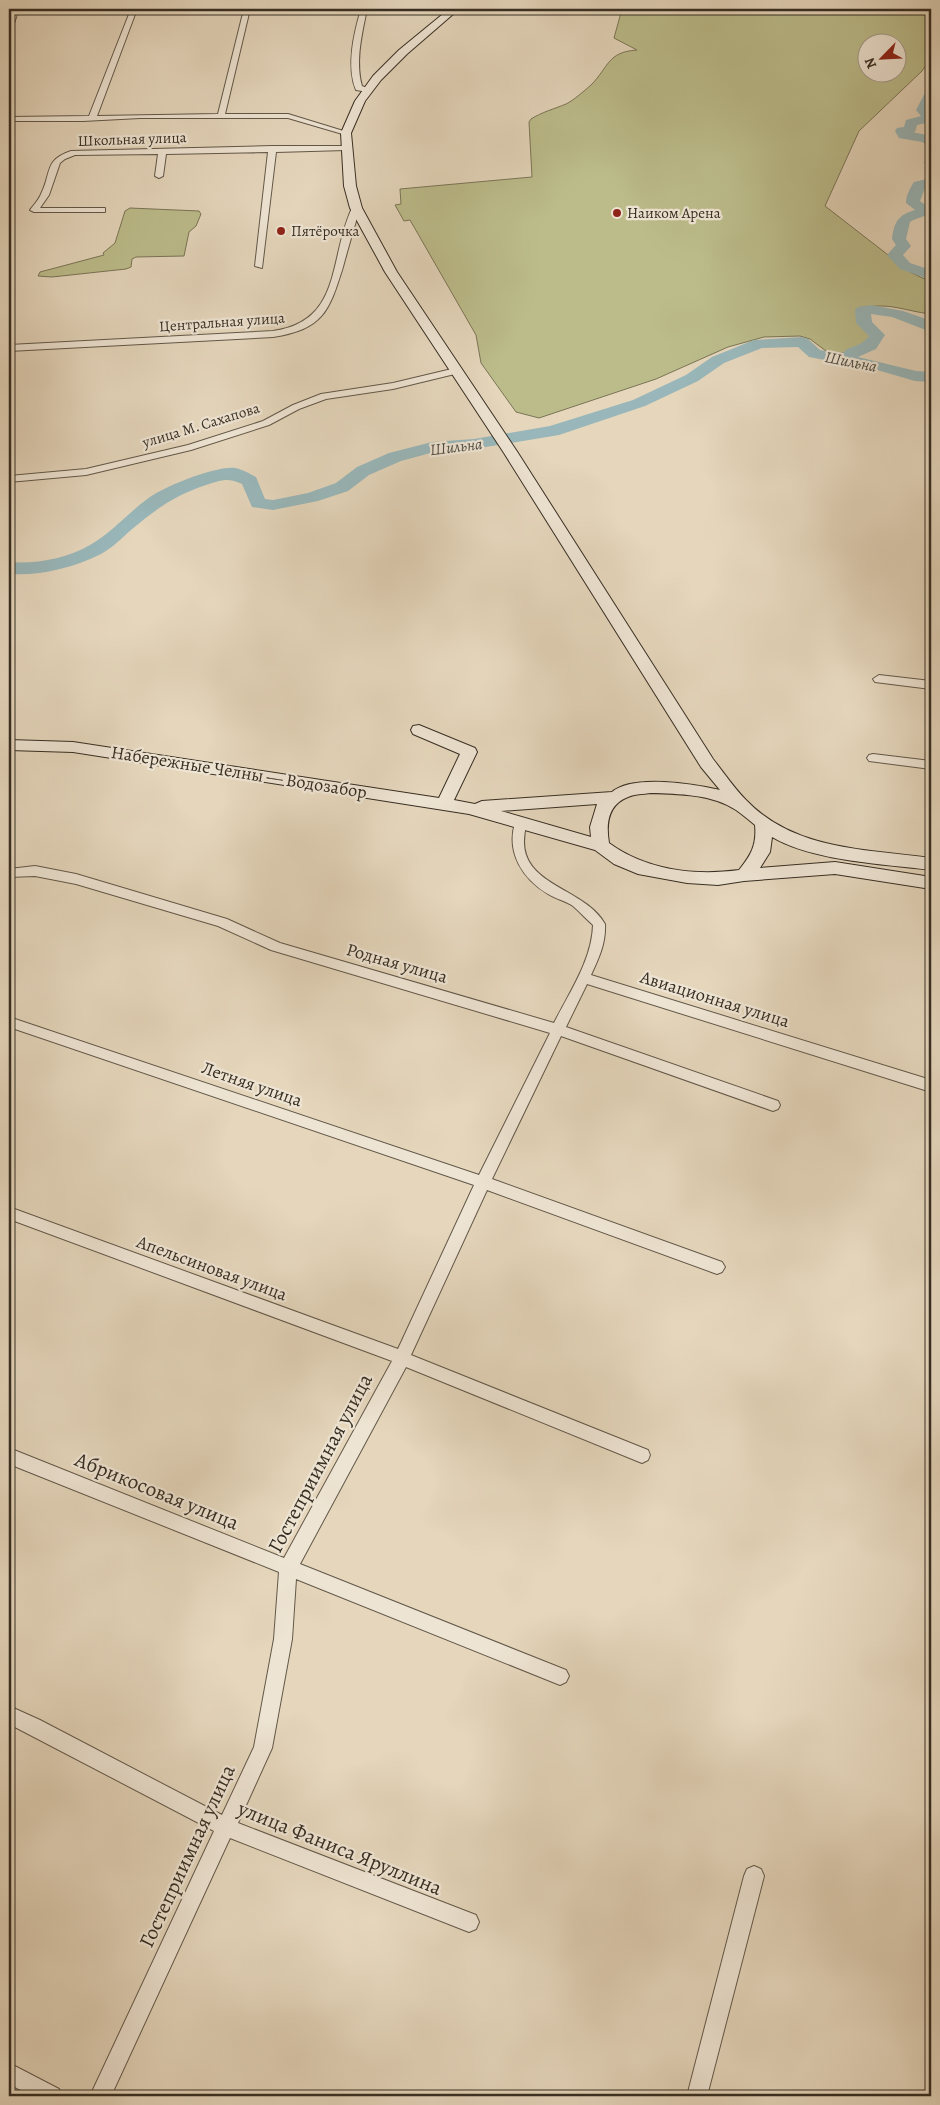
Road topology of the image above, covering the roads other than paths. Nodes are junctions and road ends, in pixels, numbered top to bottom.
1 (16, 9) edge
2 (134, 9) edge
3 (247, 9) edge
4 (364, 9) edge
5 (454, 9) edge
6 (9, 26) edge
7 (368, 90) junction
8 (221, 116) junction
9 (92, 118) junction
10 (9, 119) edge
11 (346, 133) junction
12 (272, 148) junction
13 (346, 148) junction
14 (162, 152) junction
15 (159, 176) dead end
16 (356, 208) junction
17 (102, 210) dead end
18 (348, 234) junction
19 (369, 234) junction
20 (260, 266) dead end
21 (9, 348) edge
22 (456, 371) junction
23 (9, 479) edge
24 (879, 678) dead end
25 (931, 685) edge
26 (418, 730) dead end
27 (9, 746) edge
28 (873, 758) dead end
29 (707, 763) junction
30 (931, 765) edge
31 (686, 789) junction
32 (616, 797) junction
33 (444, 804) junction
34 (741, 805) junction
35 (469, 808) junction
36 (521, 823) junction
37 (762, 823) junction
38 (602, 846) junction
39 (931, 864) edge
40 (9, 873) edge
41 (744, 875) junction
42 (931, 883) edge
43 (584, 978) junction
44 (9, 1022) edge
45 (559, 1030) junction
46 (931, 1086) edge
47 (772, 1105) dead end
48 (483, 1182) junction
49 (9, 1213) edge
50 (717, 1267) dead end
51 (402, 1358) junction
52 (642, 1455) dead end
53 (9, 1456) edge
54 (288, 1568) junction
55 (560, 1676) dead end
56 (9, 1715) edge
57 (225, 1827) junction
58 (754, 1876) dead end
59 (469, 1922) dead end
60 (9, 2073) edge
61 (52, 2096) edge
62 (100, 2096) edge
63 (697, 2096) edge

1 - 6 street
2 - 9 street
3 - 8 street
4 - 7 street
5 - 7 street
7 - 11 street
8 - 9 street
8 - 11 street
9 - 10 street
11 - 13 street
12 - 13 street, Школьная улица
12 - 14 street, Школьная улица
12 - 20 street
13 - 16 street
14 - 15 street
14 - 17 street, Школьная улица
16 - 18 street, Центральная улица
16 - 19 street
18 - 19 street
18 - 21 street, Центральная улица
19 - 22 street
22 - 23 street, улица М. Сахапова
22 - 29 street
24 - 25 street
26 - 33 street
27 - 33 street, Набережные Челны — Водозабор
28 - 30 street
29 - 31 street
29 - 34 street
31 - 32 street, Набережные Челны — Водозабор
31 - 34 street, Набережные Челны — Водозабор
32 - 35 street, Набережные Челны — Водозабор
32 - 38 street
33 - 35 street, Набережные Челны — Водозабор
34 - 37 street, Набережные Челны — Водозабор
35 - 36 street, Набережные Челны — Водозабор
36 - 38 street, Набережные Челны — Водозабор
36 - 43 street, Гостеприимная улица
37 - 39 street, Набережные Челны — Водозабор
37 - 41 street
38 - 41 street, Набережные Челны — Водозабор
40 - 45 street, Родная улица
41 - 42 street, Набережные Челны — Водозабор
43 - 45 street, Гостеприимная улица
43 - 46 street, Авиационная улица
44 - 48 street, Летняя улица
45 - 47 street, Родная улица
45 - 48 street, Гостеприимная улица
48 - 50 street, Летняя улица
48 - 51 street, Гостеприимная улица
49 - 51 street, Апельсиновая улица
51 - 52 street, Апельсиновая улица
51 - 54 street, Гостеприимная улица
53 - 54 street, Абрикосовая улица
54 - 55 street, Абрикосовая улица
54 - 57 street, Гостеприимная улица
56 - 57 street, улица Фаниса Яруллина
57 - 59 street, улица Фаниса Яруллина
57 - 62 street, Гостеприимная улица
58 - 63 street
60 - 61 street

